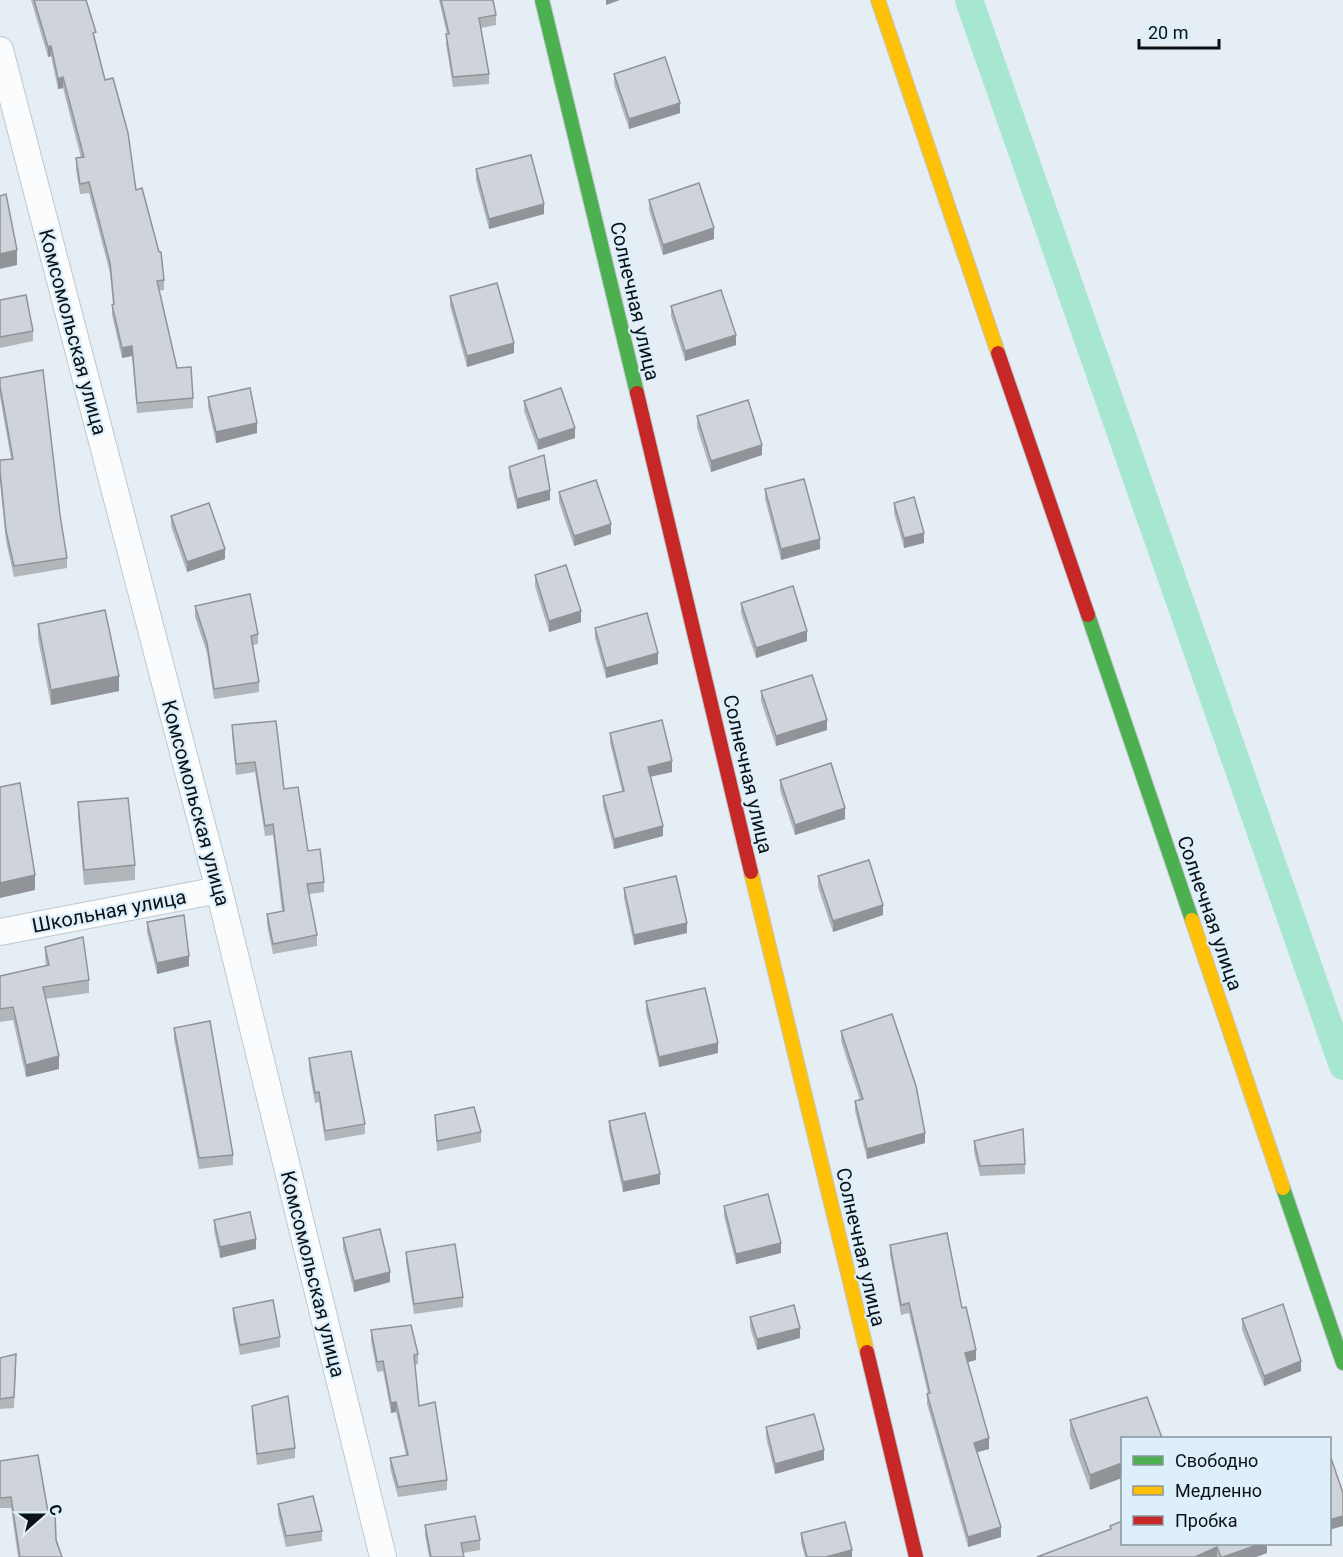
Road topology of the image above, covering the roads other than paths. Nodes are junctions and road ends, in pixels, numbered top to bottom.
1 (542, 0) edge
2 (878, 0) edge
3 (0, 50) edge
4 (219, 890) junction
5 (0, 932) edge
6 (1343, 1363) edge
7 (382, 1557) edge
8 (916, 1557) edge

1 - 8 street, Солнечная улица
2 - 6 street, Солнечная улица
3 - 4 street, Комсомольская улица
4 - 5 street, Школьная улица
4 - 7 street, Комсомольская улица

